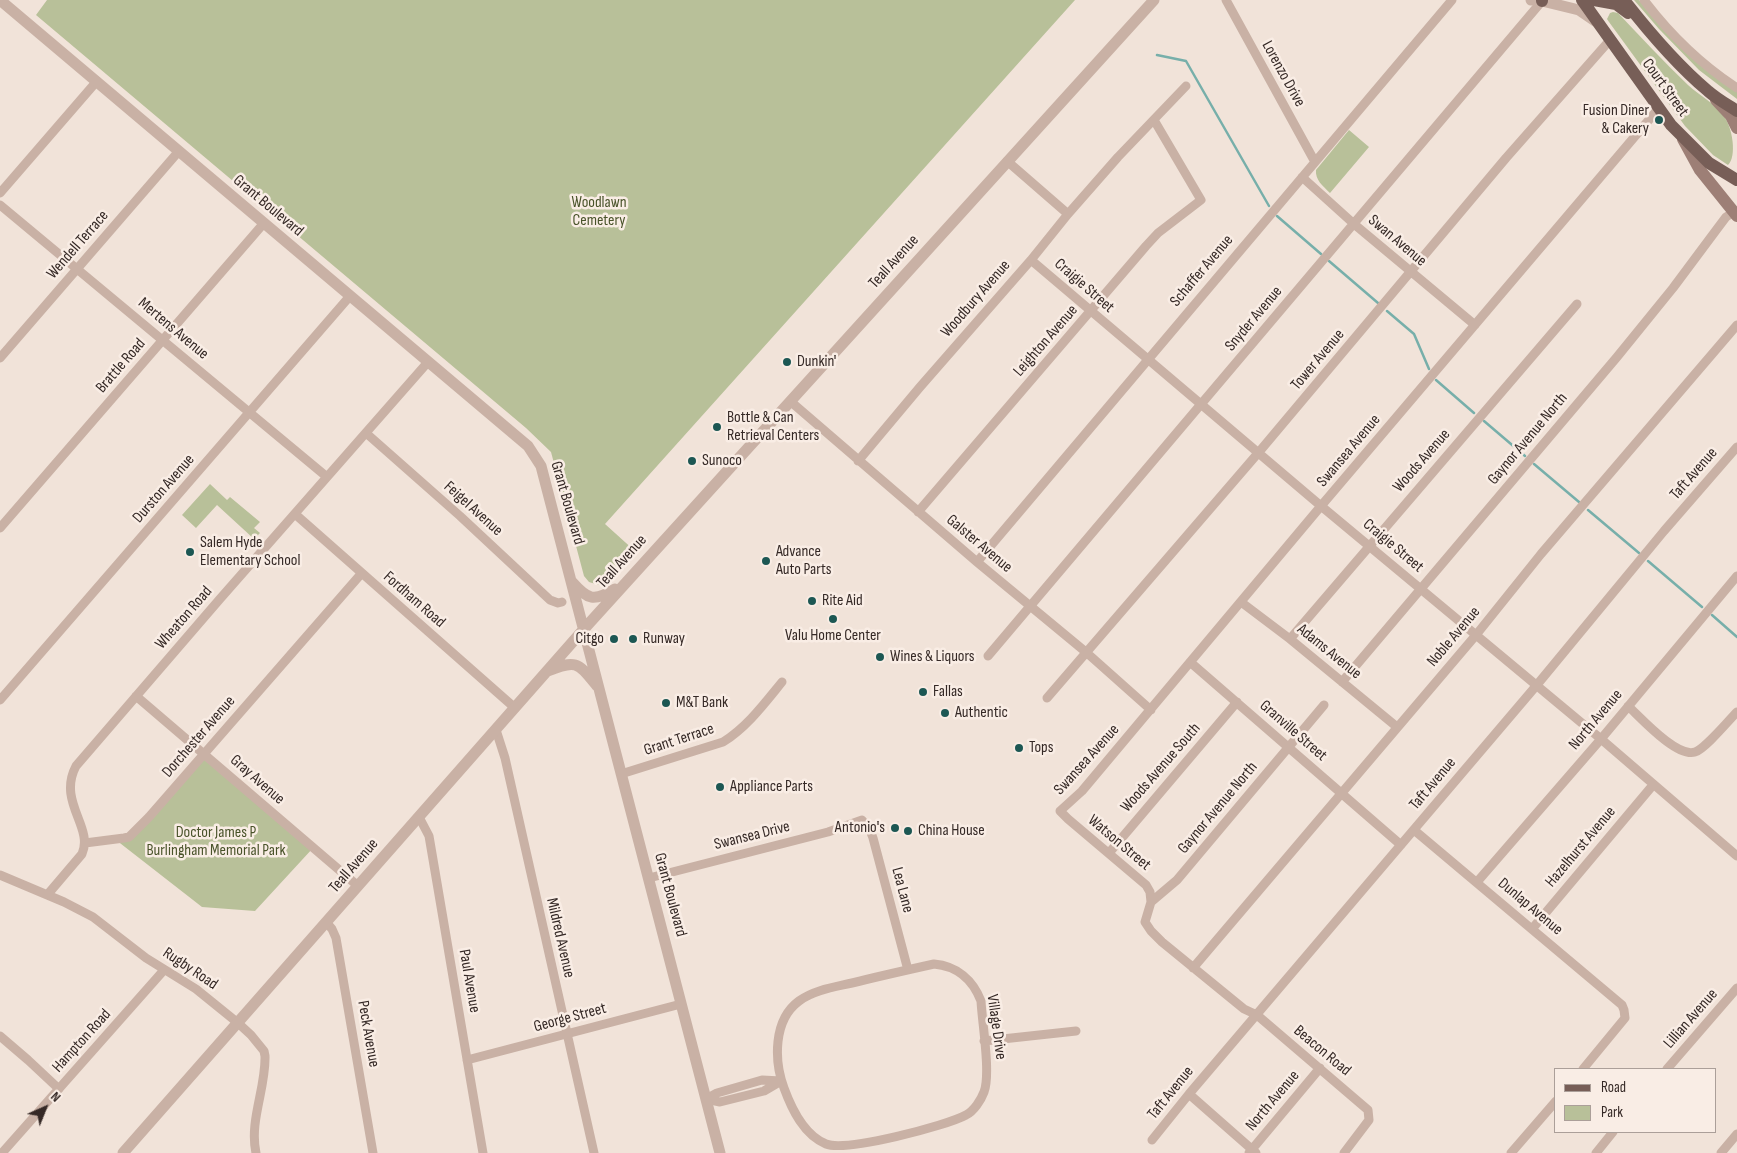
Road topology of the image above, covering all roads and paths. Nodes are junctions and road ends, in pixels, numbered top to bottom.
1 (0, 0) edge
2 (1154, 0) edge
3 (1226, 0) edge
4 (1452, 0) edge
5 (1542, 0) edge
6 (1582, 0) edge
7 (1594, 0) edge
8 (1644, 0) edge
9 (1617, 1) edge
10 (1597, 22) junction
11 (1610, 40) junction
12 (97, 81) junction
13 (1186, 86) dead end
14 (1737, 88) edge
15 (1709, 91) junction
16 (1659, 108) junction
17 (1737, 111) edge
18 (1154, 120) junction
19 (1737, 128) edge
20 (1682, 137) junction
21 (179, 151) junction
22 (1007, 161) junction
23 (1315, 162) junction
24 (1302, 177) junction
25 (1737, 180) edge
26 (0, 193) edge
27 (0, 205) edge
28 (1068, 214) junction
29 (1735, 214) edge
30 (264, 223) junction
31 (1354, 224) junction
32 (1030, 260) junction
33 (77, 270) junction
34 (1411, 271) junction
35 (350, 296) junction
36 (1577, 304) dead end
37 (1090, 312) junction
38 (1475, 325) junction
39 (1737, 325) edge
40 (163, 339) junction
41 (0, 358) edge
42 (1148, 359) junction
43 (428, 362) junction
44 (790, 400) junction
45 (1202, 403) junction
46 (250, 413) junction
47 (366, 433) junction
48 (1737, 447) edge
49 (1259, 452) junction
50 (858, 461) junction
51 (327, 477) junction
52 (1321, 506) junction
53 (918, 512) junction
54 (294, 514) junction
55 (0, 528) edge
56 (1369, 546) junction
57 (977, 562) junction
58 (361, 574) junction
59 (1737, 576) edge
60 (627, 581) junction
61 (572, 582) junction
62 (1420, 588) junction
63 (562, 602) dead end
64 (1241, 602) junction
65 (1030, 607) junction
66 (584, 629) junction
67 (1476, 635) junction
68 (1290, 639) junction
69 (1087, 653) junction
70 (988, 656) dead end
71 (1190, 662) junction
72 (547, 672) junction
73 (782, 682) dead end
74 (1342, 682) junction
75 (1536, 686) junction
76 (599, 689) junction
77 (136, 696) junction
78 (1047, 698) dead end
79 (0, 700) edge
80 (1237, 702) junction
81 (1324, 705) dead end
82 (1628, 706) junction
83 (515, 708) junction
84 (1151, 710) junction
85 (1737, 712) edge
86 (1397, 727) junction
87 (496, 730) junction
88 (1601, 739) junction
89 (1289, 748) junction
90 (203, 754) junction
91 (621, 774) junction
92 (1653, 785) junction
93 (1341, 792) junction
94 (1060, 811) joint
95 (419, 817) junction
96 (862, 820) joint
97 (1414, 830) junction
98 (85, 843) junction
99 (1401, 845) junction
100 (1109, 853) junction
101 (1737, 856) edge
102 (0, 875) edge
103 (649, 878) junction
104 (1477, 882) junction
105 (358, 886) junction
106 (48, 894) junction
107 (1152, 902) junction
108 (326, 922) junction
109 (1532, 929) junction
110 (1194, 968) junction
111 (164, 970) junction
112 (908, 970) junction
113 (1737, 988) edge
114 (681, 1004) junction
115 (1257, 1016) junction
116 (238, 1022) junction
117 (1076, 1031) dead end
118 (567, 1034) junction
119 (0, 1036) edge
120 (984, 1041) junction
121 (467, 1060) junction
122 (1320, 1068) junction
123 (1584, 1068) edge
124 (1669, 1068) edge
125 (781, 1080) junction
126 (59, 1089) junction
127 (1189, 1094) junction
128 (706, 1099) junction
129 (1554, 1103) edge
130 (1612, 1133) edge
131 (1737, 1134) edge
132 (1152, 1140) dead end
133 (847, 1150) edge
134 (1253, 1152) edge
135 (2, 1153) edge
136 (123, 1153) edge
137 (256, 1153) edge
138 (373, 1153) edge
139 (483, 1153) edge
140 (594, 1153) edge
141 (720, 1153) edge
142 (1345, 1153) edge
143 (1511, 1153) edge
144 (1596, 1153) edge
145 (1721, 1153) edge

1 - 12 street, Grant Boulevard
2 - 22 street, Teall Avenue
3 - 23 street, Lorenzo Drive
4 - 23 street, Schaffer Avenue
5 - 10 street
5 - 31 street, Snyder Avenue
6 - 10 main road, Court Street
7 - 9 main road
8 - 14 street
9 - 10 main road
9 - 15 main road, Court Street
10 - 11 main road, Court Street
11 - 16 main road, Court Street
11 - 34 street, Tower Avenue
12 - 21 street, Grant Boulevard
12 - 26 street
13 - 18 street, Woodbury Avenue
15 - 17 main road, Court Street
15 - 19 main road
16 - 20 main road, Court Street
16 - 38 street, Swansea Avenue
18 - 28 street, Woodbury Avenue
18 - 37 street, Leighton Avenue
20 - 25 main road, Court Street
20 - 29 main road
21 - 30 street, Grant Boulevard
21 - 33 street, Wendell Terrace
22 - 28 street
22 - 44 street, Teall Avenue
23 - 24 street, Schaffer Avenue
24 - 31 street, Swan Avenue
24 - 42 street, Schaffer Avenue
27 - 33 street, Mertens Avenue
28 - 32 street, Woodbury Avenue
29 - 62 street, Gaynor Avenue North
30 - 35 street, Grant Boulevard
30 - 40 street, Brattle Road
31 - 34 street, Swan Avenue
31 - 45 street, Snyder Avenue
32 - 37 street, Craigie Street
32 - 50 street, Woodbury Avenue
33 - 40 street, Mertens Avenue
33 - 41 street, Wendell Terrace
34 - 38 street, Swan Avenue
34 - 49 street, Tower Avenue
35 - 43 street, Grant Boulevard
35 - 46 street, Durston Avenue
36 - 56 street, Woods Avenue
37 - 42 street, Craigie Street
37 - 53 street, Leighton Avenue
38 - 52 street, Swansea Avenue
39 - 67 street, Noble Avenue
40 - 46 street, Mertens Avenue
40 - 55 street, Brattle Road
42 - 45 street, Craigie Street
42 - 57 street, Schaffer Avenue
43 - 47 street, Wheaton Road
43 - 61 street, Grant Boulevard
44 - 50 street, Galster Avenue
44 - 60 street, Teall Avenue
45 - 49 street, Craigie Street
45 - 65 street, Snyder Avenue
46 - 51 street, Mertens Avenue
46 - 79 street, Durston Avenue
47 - 51 street, Wheaton Road
47 - 63 street, Feigel Avenue
48 - 75 street, Taft Avenue
49 - 52 street, Craigie Street
49 - 69 street, Tower Avenue
50 - 53 street, Galster Avenue
51 - 54 street, Wheaton Road
52 - 56 street, Craigie Street
52 - 64 street, Swansea Avenue
53 - 57 street, Galster Avenue
54 - 58 street, Fordham Road
54 - 77 street, Wheaton Road
56 - 62 street, Craigie Street
56 - 68 street, Woods Avenue
57 - 65 street, Galster Avenue
58 - 83 street, Fordham Road
58 - 90 street, Dorchester Avenue
59 - 82 street, North Avenue
60 - 61 street
60 - 66 street, Teall Avenue
61 - 66 street, Grant Boulevard
62 - 67 street, Craigie Street
62 - 74 street, Gaynor Avenue North
64 - 68 street, Adams Avenue
64 - 71 street, Swansea Avenue
65 - 69 street, Galster Avenue
65 - 70 street, Snyder Avenue
66 - 72 street, Teall Avenue
66 - 76 street, Grant Boulevard
67 - 75 street, Craigie Street
67 - 86 street, Noble Avenue
68 - 74 street, Adams Avenue
69 - 78 street, Tower Avenue
69 - 84 street, Galster Avenue
71 - 80 street, Granville Street
71 - 84 street, Swansea Avenue
72 - 76 street
72 - 83 street, Teall Avenue
73 - 91 street, Grant Terrace
74 - 86 street, Adams Avenue
75 - 88 street, Craigie Street
75 - 97 street, Taft Avenue
76 - 91 street, Grant Boulevard
77 - 90 street, Gray Avenue
77 - 98 street, Wheaton Road
80 - 89 street, Granville Street
80 - 100 street, Woods Avenue South
81 - 89 street, Gaynor Avenue North
82 - 85 street
82 - 88 street, North Avenue
83 - 87 street, Teall Avenue
84 - 94 street, Swansea Avenue
86 - 93 street, Noble Avenue
87 - 95 street, Teall Avenue
87 - 118 street, Mildred Avenue
88 - 92 street, Craigie Street
88 - 104 street, North Avenue
89 - 93 street, Granville Street
89 - 107 street, Gaynor Avenue North
90 - 98 street, Dorchester Avenue
90 - 105 street, Gray Avenue
91 - 103 street, Grant Boulevard
92 - 101 street, Craigie Street
92 - 109 street, Hazelhurst Avenue
93 - 99 street, Granville Street
93 - 110 street, Noble Avenue
94 - 100 street, Watson Street
95 - 105 street, Teall Avenue
95 - 121 street, Paul Avenue
96 - 103 street, Swansea Drive
96 - 112 street, Lea Lane
97 - 99 street, Taft Avenue
97 - 104 street, Dunlap Avenue
98 - 106 street
99 - 115 street, Taft Avenue
100 - 107 street, Watson Street
102 - 106 street, Rugby Road
103 - 114 street, Grant Boulevard
104 - 109 street, Dunlap Avenue
105 - 108 street, Teall Avenue
106 - 111 street, Rugby Road
107 - 110 street, Beacon Road
108 - 116 street, Teall Avenue
108 - 138 street, Peck Avenue
109 - 123 street, Dunlap Avenue
110 - 115 street, Beacon Road
111 - 116 street, Rugby Road
111 - 126 street, Hampton Road
112 - 120 street, Village Drive
112 - 125 street, Village Drive
113 - 124 street, Lillian Avenue
114 - 118 street, George Street
114 - 128 street, Grant Boulevard
115 - 122 street, Beacon Road
115 - 127 street, Taft Avenue
116 - 136 street, Teall Avenue
116 - 137 street, Rugby Road
117 - 120 street
118 - 121 street, George Street
118 - 140 street, Mildred Avenue
119 - 126 street
120 - 133 street, Village Drive
121 - 139 street, Paul Avenue
122 - 134 street, North Avenue
122 - 142 street, Beacon Road
125 - 128 street
125 - 133 street, Village Drive
126 - 135 street, Hampton Road
127 - 132 street, Taft Avenue
127 - 134 street
128 - 141 street, Grant Boulevard
129 - 143 street
130 - 144 street
131 - 145 street

